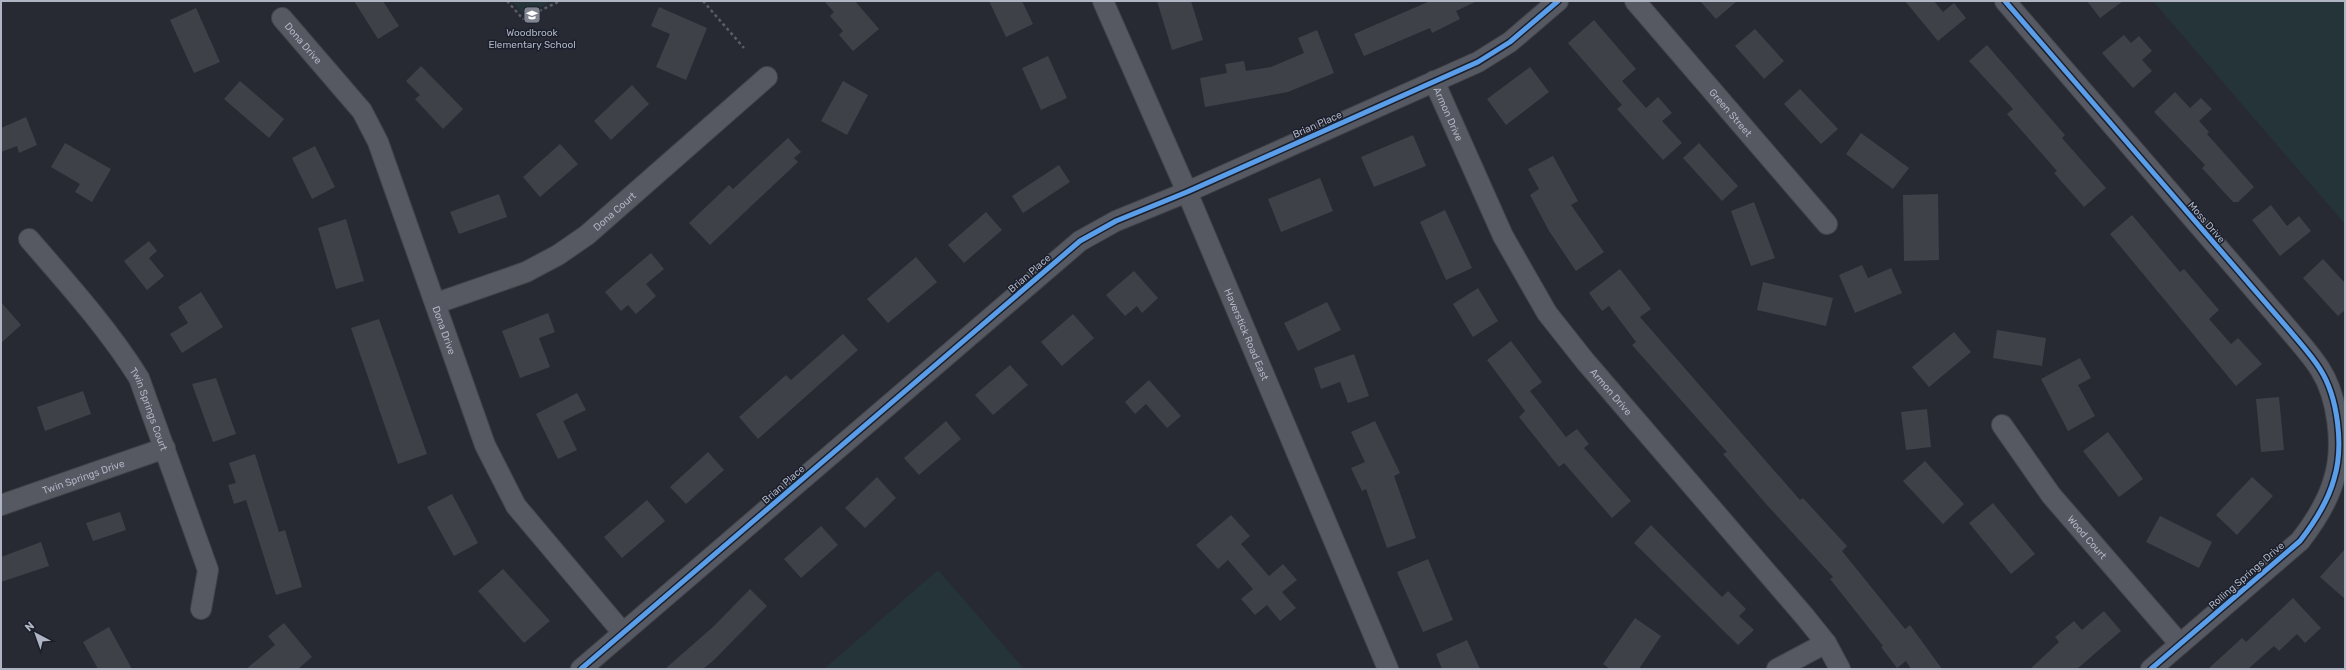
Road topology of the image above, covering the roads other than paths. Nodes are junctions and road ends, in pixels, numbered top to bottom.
1 (1103, 1) edge
2 (1558, 1) edge
3 (1635, 1) edge
4 (2005, 1) edge
5 (282, 18) dead end
6 (767, 77) dead end
7 (1434, 81) junction
8 (1187, 192) junction
9 (1828, 224) dead end
10 (29, 238) dead end
11 (437, 303) junction
12 (2002, 425) dead end
13 (165, 448) junction
14 (2334, 480) joint
15 (1, 505) edge
16 (201, 609) dead end
17 (623, 633) junction
18 (1826, 643) junction
19 (2180, 644) junction
20 (582, 669) edge
21 (1388, 669) edge
22 (1777, 669) edge
23 (1840, 669) edge
24 (2151, 669) edge

1 - 8 street, Haverstick Road East
2 - 7 street, Brian Place
3 - 9 street, Green Street
4 - 14 street, Moss Drive
5 - 11 street, Dona Drive
6 - 11 street, Dona Court
7 - 8 street, Brian Place
7 - 18 street, Armon Drive
8 - 17 street, Brian Place
8 - 21 street, Haverstick Road East
10 - 13 street, Twin Springs Court
11 - 17 street, Dona Drive
12 - 19 street, Wood Court
13 - 15 street, Twin Springs Drive
13 - 16 street, Twin Springs Court
14 - 19 street, Rolling Springs Drive
17 - 20 street, Brian Place
18 - 22 street
18 - 23 street, Armon Drive
19 - 24 street, Rolling Springs Drive

